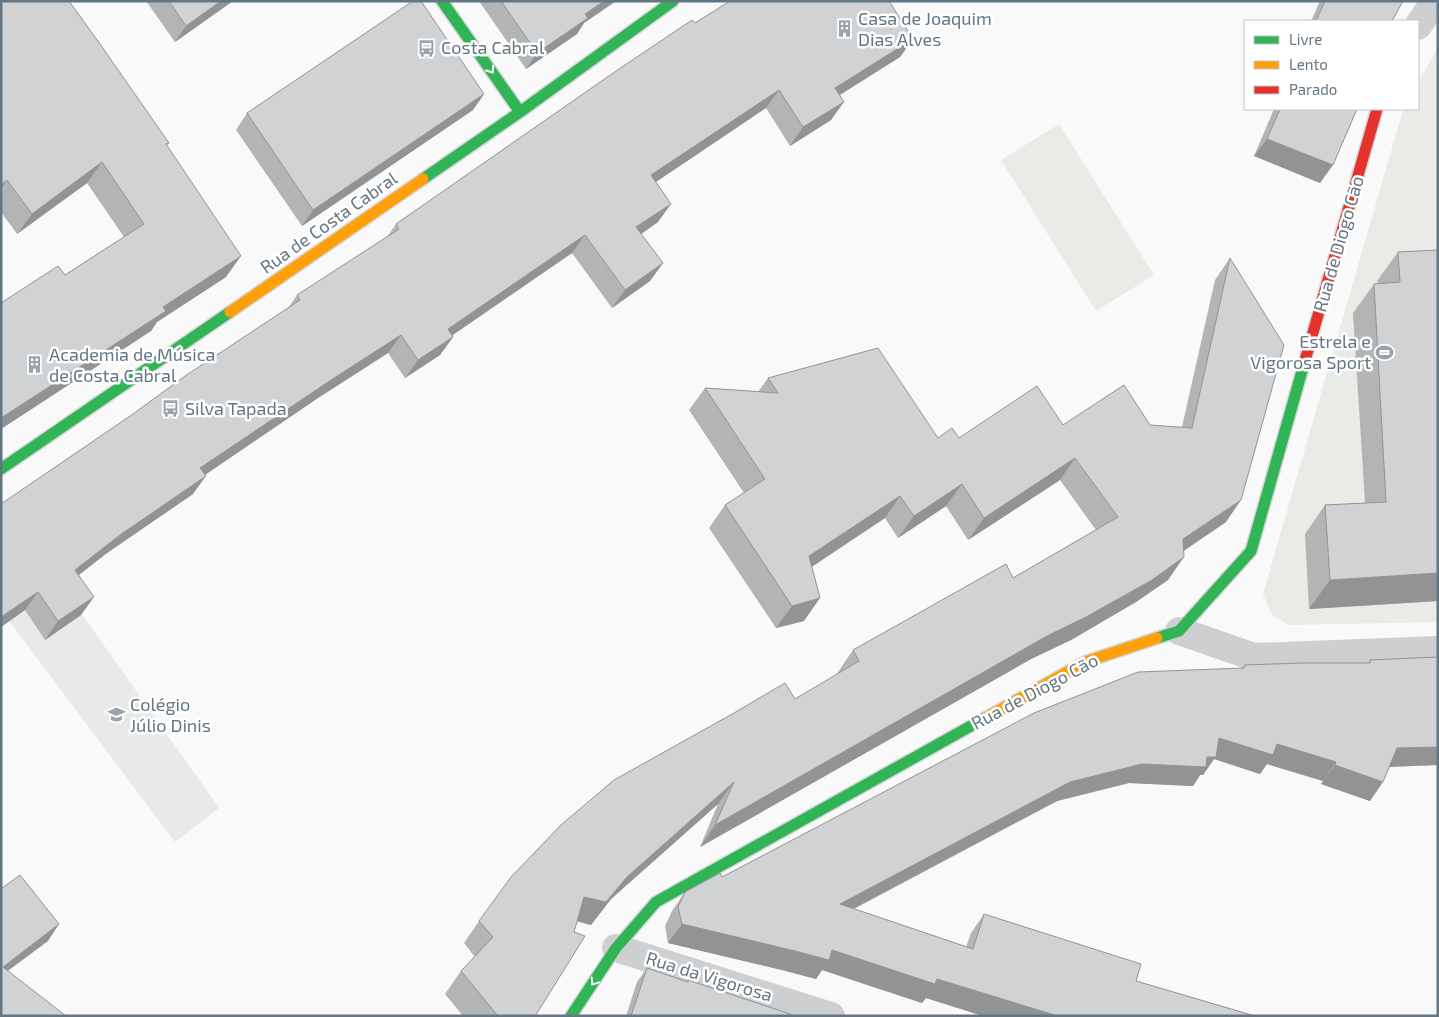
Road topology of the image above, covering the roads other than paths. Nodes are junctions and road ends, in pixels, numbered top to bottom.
1 (442, 1) edge
2 (673, 1) edge
3 (1434, 1) edge
4 (1419, 24) edge
5 (1377, 110) edge
6 (520, 112) junction
7 (1, 469) edge
8 (1179, 631) junction
9 (1438, 650) edge
10 (616, 948) junction
11 (572, 1016) edge
12 (831, 1016) edge

1 -> 6 street
2 - 6 street, Rua de Costa Cabral
3 - 4 street
5 - 8 street, Rua de Diogo Cão
6 - 7 street, Rua de Costa Cabral
8 - 9 street
8 - 10 street, Rua de Diogo Cão
10 -> 11 street, Rua de Diogo Cão
10 - 12 street, Rua da Vigorosa

